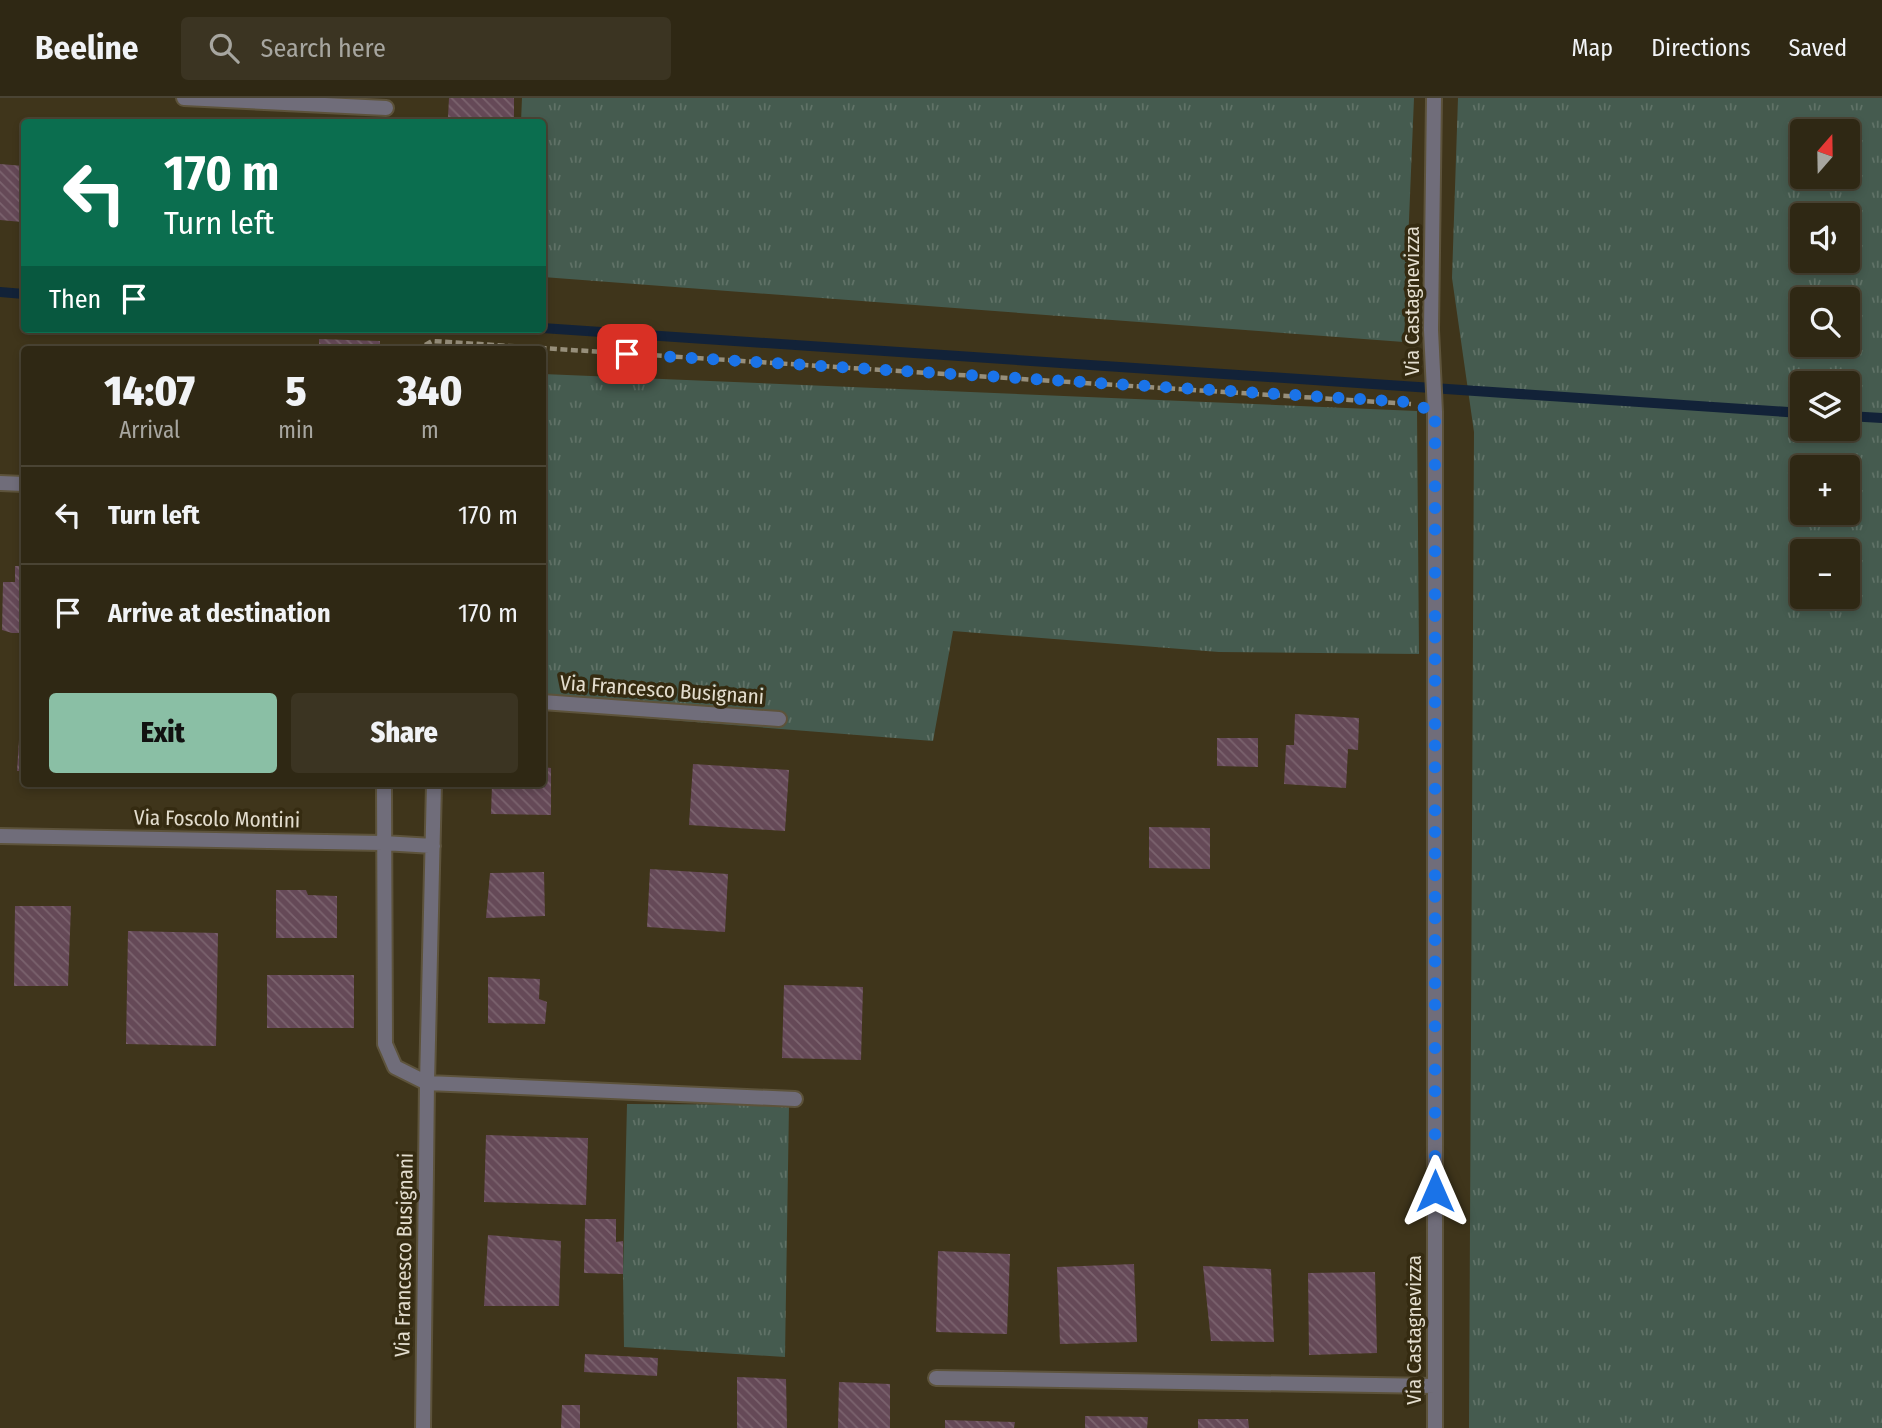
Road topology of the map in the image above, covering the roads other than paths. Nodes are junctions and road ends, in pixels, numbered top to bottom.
1 (184, 98) edge
2 (1434, 98) edge
3 (386, 109) edge
4 (0, 484) edge
5 (21, 484) edge
6 (546, 702) edge
7 (779, 719) dead end
8 (384, 787) edge
9 (434, 787) edge
10 (0, 836) edge
11 (383, 843) junction
12 (433, 846) junction
13 (427, 1083) junction
14 (795, 1099) dead end
15 (936, 1378) dead end
16 (1435, 1386) junction
17 (424, 1428) edge
18 (1435, 1428) edge

1 - 3 street
2 - 16 street, Via Castagnevizza
4 - 5 street
6 - 7 street, Via Francesco Busignani
8 - 11 street
9 - 12 street, Via Francesco Busignani
10 - 11 street, Via Foscolo Montini
11 - 12 street, Via Foscolo Montini
11 - 13 street
12 - 13 street, Via Francesco Busignani
13 - 14 street
13 - 17 street, Via Francesco Busignani
15 - 16 street
16 - 18 street, Via Castagnevizza

